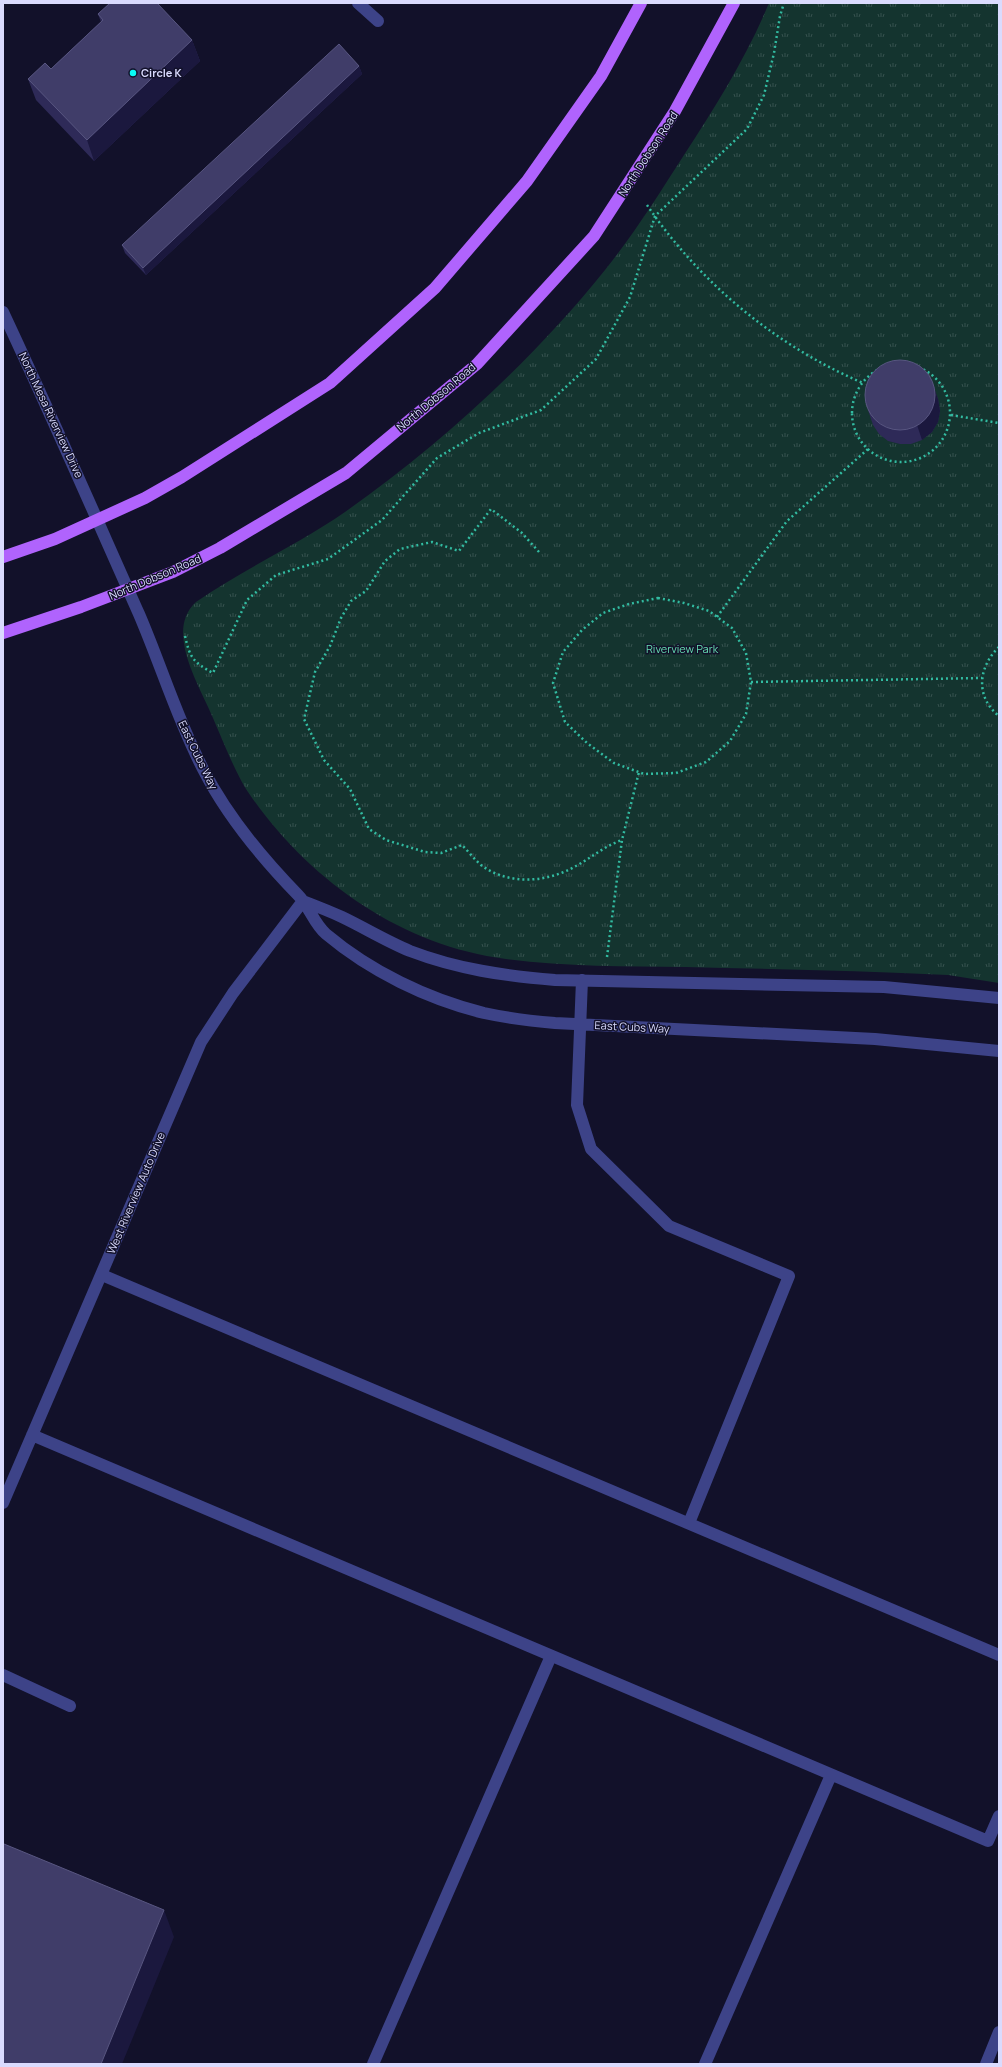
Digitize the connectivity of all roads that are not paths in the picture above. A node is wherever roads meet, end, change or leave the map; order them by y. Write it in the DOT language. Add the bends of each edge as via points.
graph roads {
  1 [pos="358,3"];
  2 [pos="641,3"];
  3 [pos="734,3"];
  4 [pos="378,21"];
  5 [pos="3,312"];
  6 [pos="97,519"];
  7 [pos="3,557"];
  8 [pos="128,589"];
  9 [pos="3,633"];
  10 [pos="303,901"];
  11 [pos="582,980"];
  12 [pos="999,998"];
  13 [pos="579,1024"];
  14 [pos="999,1051"];
  15 [pos="102,1275"];
  16 [pos="32,1435"];
  17 [pos="3,1503"];
  18 [pos="690,1523"];
  19 [pos="999,1654"];
  20 [pos="551,1656"];
  21 [pos="3,1676"];
  22 [pos="70,1706"];
  23 [pos="831,1775"];
  24 [pos="999,1816"];
  25 [pos="994,1844"];
  26 [pos="999,2032"];
  27 [pos="372,2064"];
  28 [pos="705,2064"];
  29 [pos="986,2064"];
  1 -- 4 [label="street"];
  2 -- 6 [label="main road" via="601,76 527,181 435,288 330,383 182,477 145,498"];
  3 -- 8 [label="main road, North Dobson Road" via="675,111 594,236 477,364 346,473 220,548 172,572"];
  5 -- 6 [label="street, North Mesa Riverview Drive"];
  6 -- 7 [label="main road" via="55,539"];
  6 -- 8 [label="street, North Mesa Riverview Drive"];
  8 -- 9 [label="main road, North Dobson Road"];
  8 -- 10 [label="street, East Cubs Way" via="183,727 203,770 227,811 273,869"];
  10 -- 11 [label="street, East Cubs Way" via="410,950 445,962 518,977"];
  10 -- 13 [label="street, East Cubs Way" via="324,932 365,962 416,989 483,1013"];
  10 -- 15 [label="street, West Riverview Auto Drive" via="233,992 201,1042"];
  11 -- 12 [label="street, East Cubs Way" via="884,987"];
  11 -- 13 [label="street"];
  13 -- 14 [label="street, East Cubs Way" via="875,1039"];
  13 -- 18 [label="street" via="576,1105 591,1149 669,1226 789,1276"];
  15 -- 16 [label="street, West Riverview Auto Drive"];
  15 -- 18 [label="street"];
  16 -- 17 [label="street, West Riverview Auto Drive"];
  16 -- 20 [label="street"];
  18 -- 19 [label="street"];
  20 -- 23 [label="street"];
  20 -- 27 [label="street"];
  21 -- 22 [label="street"];
  23 -- 25 [label="street"];
  23 -- 28 [label="street"];
  24 -- 25 [label="street"];
  26 -- 29 [label="street"];
}
